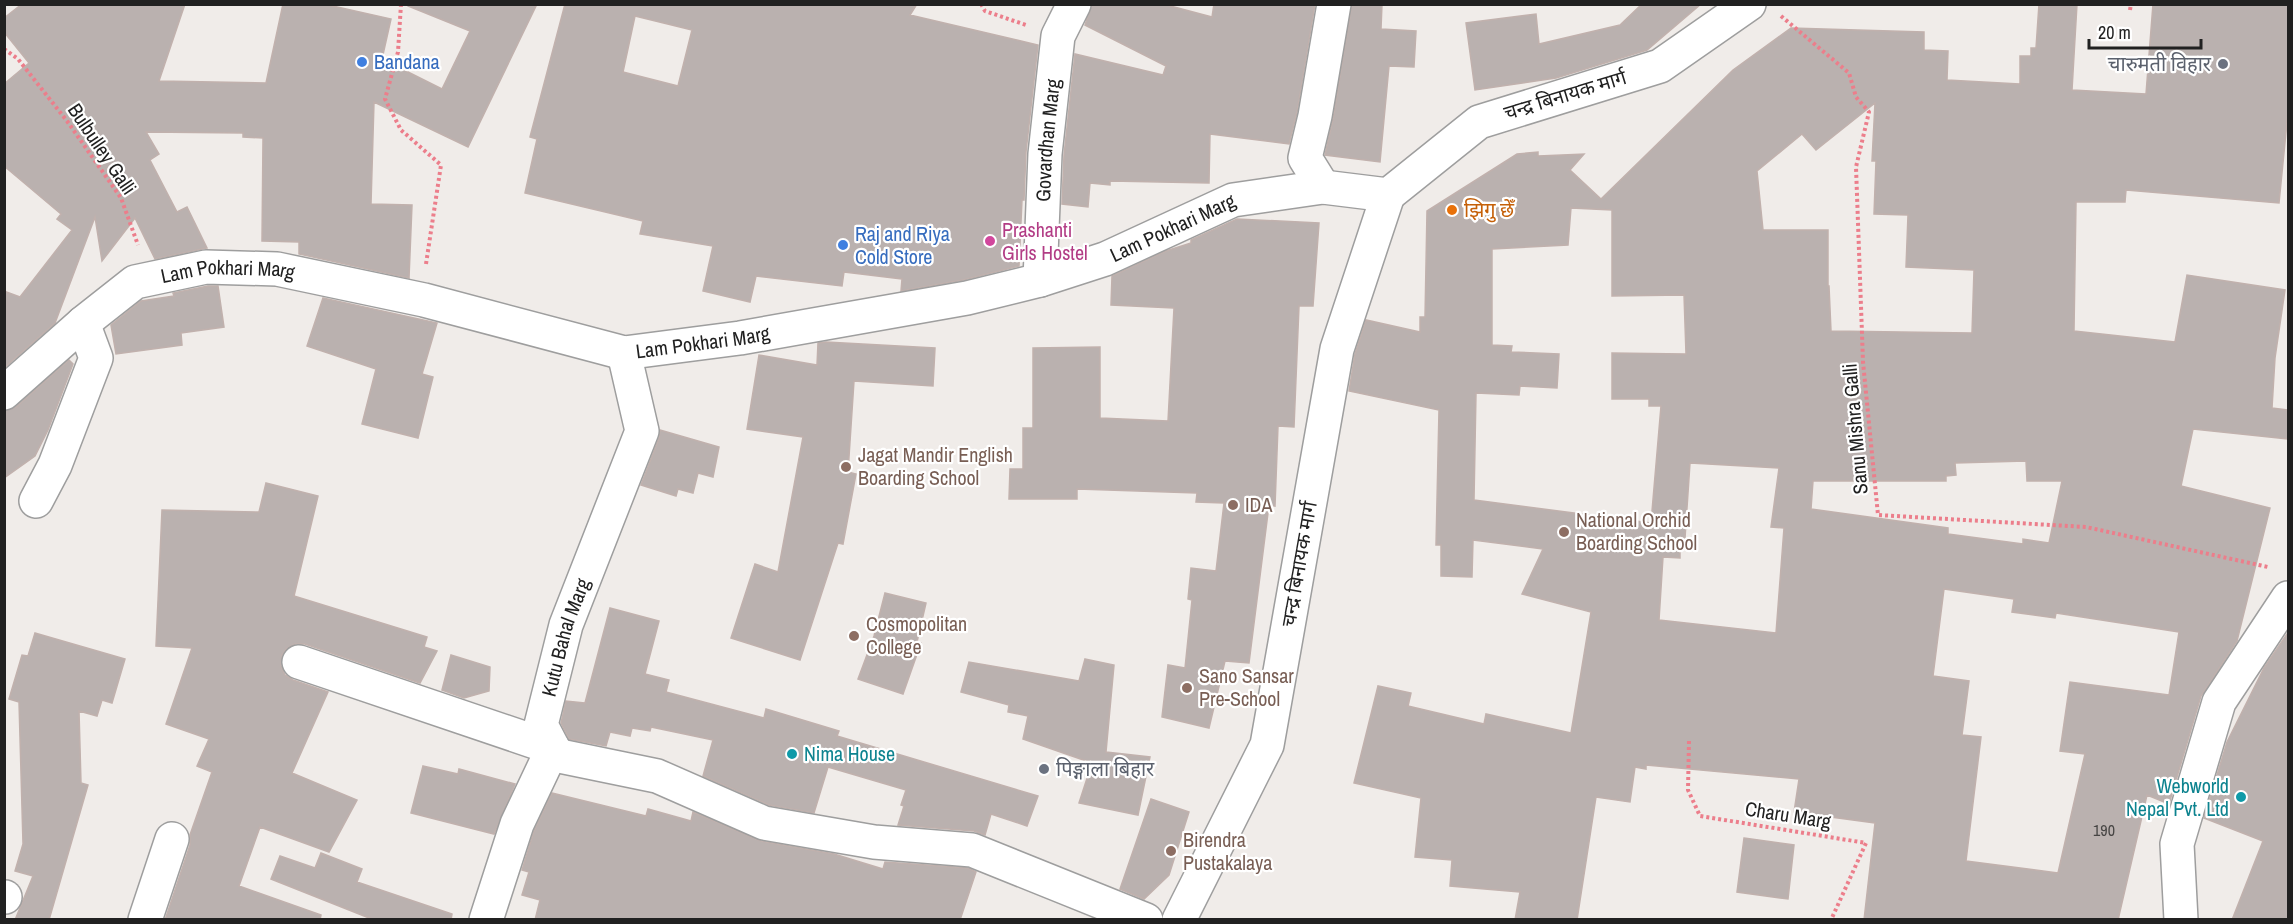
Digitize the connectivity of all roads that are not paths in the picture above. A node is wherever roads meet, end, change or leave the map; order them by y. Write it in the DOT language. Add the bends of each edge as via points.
graph roads {
  1 [pos="1074,4"];
  2 [pos="1334,4"];
  3 [pos="1763,8"];
  4 [pos="1323,187"];
  5 [pos="1388,195"];
  6 [pos="1040,280"];
  7 [pos="83,323"];
  8 [pos="624,353"];
  9 [pos="4,393"];
  10 [pos="36,501"];
  11 [pos="2283,584"];
  12 [pos="299,662"];
  13 [pos="552,751"];
  14 [pos="172,839"];
  15 [pos="145,920"];
  16 [pos="486,920"];
  17 [pos="1146,920"];
  18 [pos="1179,920"];
  19 [pos="2181,920"];
  1 -- 6 [label="street, Govardhan Marg" via="1058,36 1045,154"];
  2 -- 4 [label="street" via="1305,158"];
  3 -- 5 [label="street, चन्द्र बिनायक मार्ग" via="1659,66 1479,122"];
  4 -- 5 [label="street"];
  4 -- 6 [label="street, Lam Pokhari Marg" via="1233,200 1105,259"];
  5 -- 18 [label="street, चन्द्र बिनायक मार्ग" via="1337,350 1267,744"];
  6 -- 8 [label="street, Lam Pokhari Marg" via="967,298 740,338"];
  7 -- 8 [label="street, Lam Pokhari Marg" via="135,282 206,267 277,269 424,300"];
  7 -- 9 [label="street, Lam Pokhari Marg"];
  7 -- 10 [label="street" via="96,358 55,465"];
  8 -- 13 [label="street, Kutu Bahal Marg" via="642,431 566,625 541,725"];
  11 -- 19 [label="street" via="2219,702 2176,844"];
  12 -- 13 [label="street"];
  13 -- 16 [label="street" via="517,824"];
  13 -- 17 [label="street" via="657,776 764,823 874,843 972,850"];
  14 -- 15 [label="street"];
}
